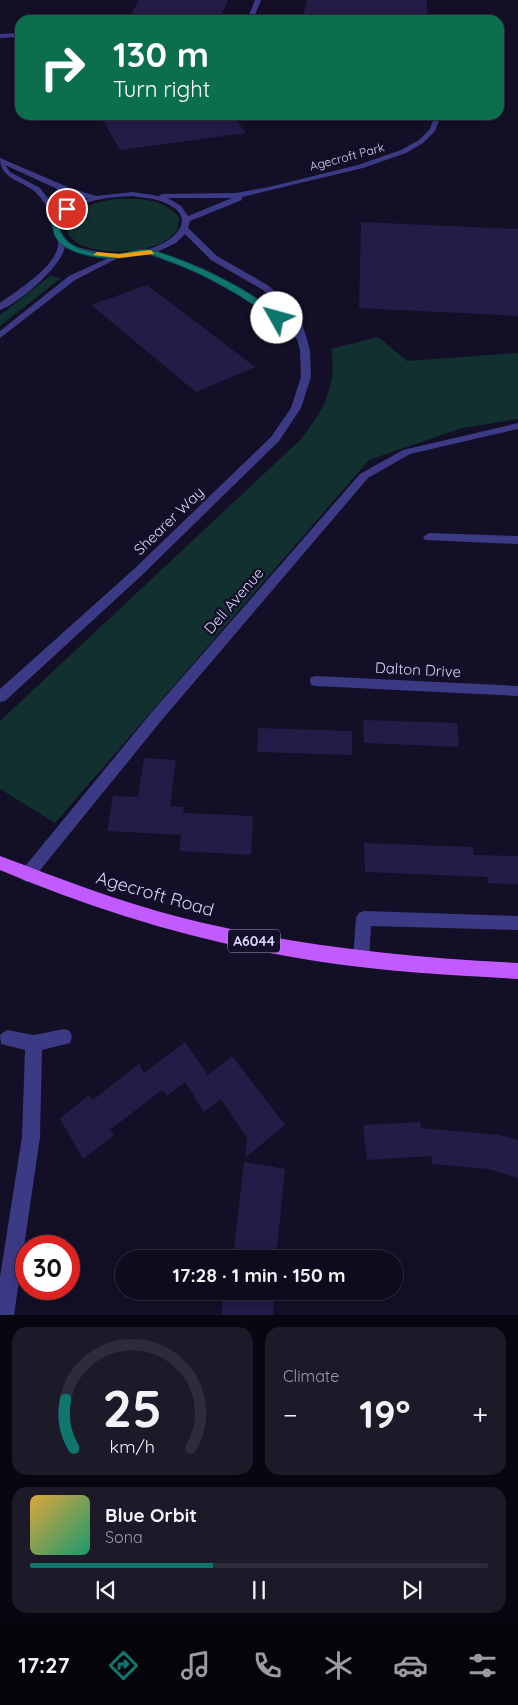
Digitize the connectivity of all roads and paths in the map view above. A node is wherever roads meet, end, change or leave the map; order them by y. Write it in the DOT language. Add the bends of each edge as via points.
graph roads {
  1 [pos="258,0"];
  2 [pos="252,15"];
  3 [pos="15,35"];
  4 [pos="0,36"];
  5 [pos="436,120"];
  6 [pos="0,160"];
  7 [pos="0,164"];
  8 [pos="246,195"];
  9 [pos="152,196"];
  10 [pos="94,198"];
  11 [pos="59,217"];
  12 [pos="187,219"];
  13 [pos="186,229"];
  14 [pos="62,241"];
  15 [pos="150,252"];
  16 [pos="119,256"];
  17 [pos="0,307"];
  18 [pos="0,335"];
  19 [pos="301,337"];
  20 [pos="518,426"];
  21 [pos="429,537"];
  22 [pos="518,540"];
  23 [pos="316,681"];
  24 [pos="518,691"];
  25 [pos="0,697"];
  26 [pos="0,863"];
  27 [pos="26,875"];
  28 [pos="518,923"];
  29 [pos="361,959"];
  30 [pos="518,971"];
  31 [pos="64,1037"];
  32 [pos="7,1038"];
  33 [pos="34,1043"];
  34 [pos="4,1315"];
  1 -- 2 [label="street"];
  3 -- 4 [label="street"];
  5 -- 8 [label="street, Agecroft Park" via="423,139 389,158"];
  6 -- 10 [label="street" via="67,190"];
  7 -- 11 [label="street" via="8,173 37,190"];
  8 -- 9 [label="street"];
  8 -- 12 [label="street"];
  9 -- 10 [label="street" via="120,194"];
  9 -- 12 [label="street" via="169,202"];
  10 -- 11 [label="street" via="67,209"];
  11 -- 14 [label="street" via="56,233"];
  12 -- 13 [label="street"];
  13 -- 15 [label="street" via="172,242"];
  13 -- 19 [label="street, Shearer Way" via="214,258 266,288 295,313"];
  14 -- 16 [label="street" via="85,252"];
  14 -- 17 [label="street" via="61,252 50,268"];
  15 -- 16 [label="street"];
  15 -- 19 [label="street" via="199,270 245,295"];
  16 -- 18 [label="street" via="72,278"];
  19 -- 25 [label="street, Shearer Way" via="306,363 303,392 287,423 274,439 136,573"];
  20 -- 27 [label="street, Dell Avenue" via="407,452 364,476 156,717"];
  21 -- 22 [label="street"];
  23 -- 24 [label="street, Dalton Drive"];
  26 -- 27 [label="main road, Agecroft Road / A6044"];
  27 -- 29 [label="main road, Agecroft Road / A6044" via="178,924 294,950"];
  28 -- 29 [label="street" via="364,918"];
  29 -- 30 [label="main road, Agecroft Road / A6044"];
  31 -- 33 [label="street"];
  32 -- 33 [label="street"];
  33 -- 34 [label="street" via="31,1137"];
}
